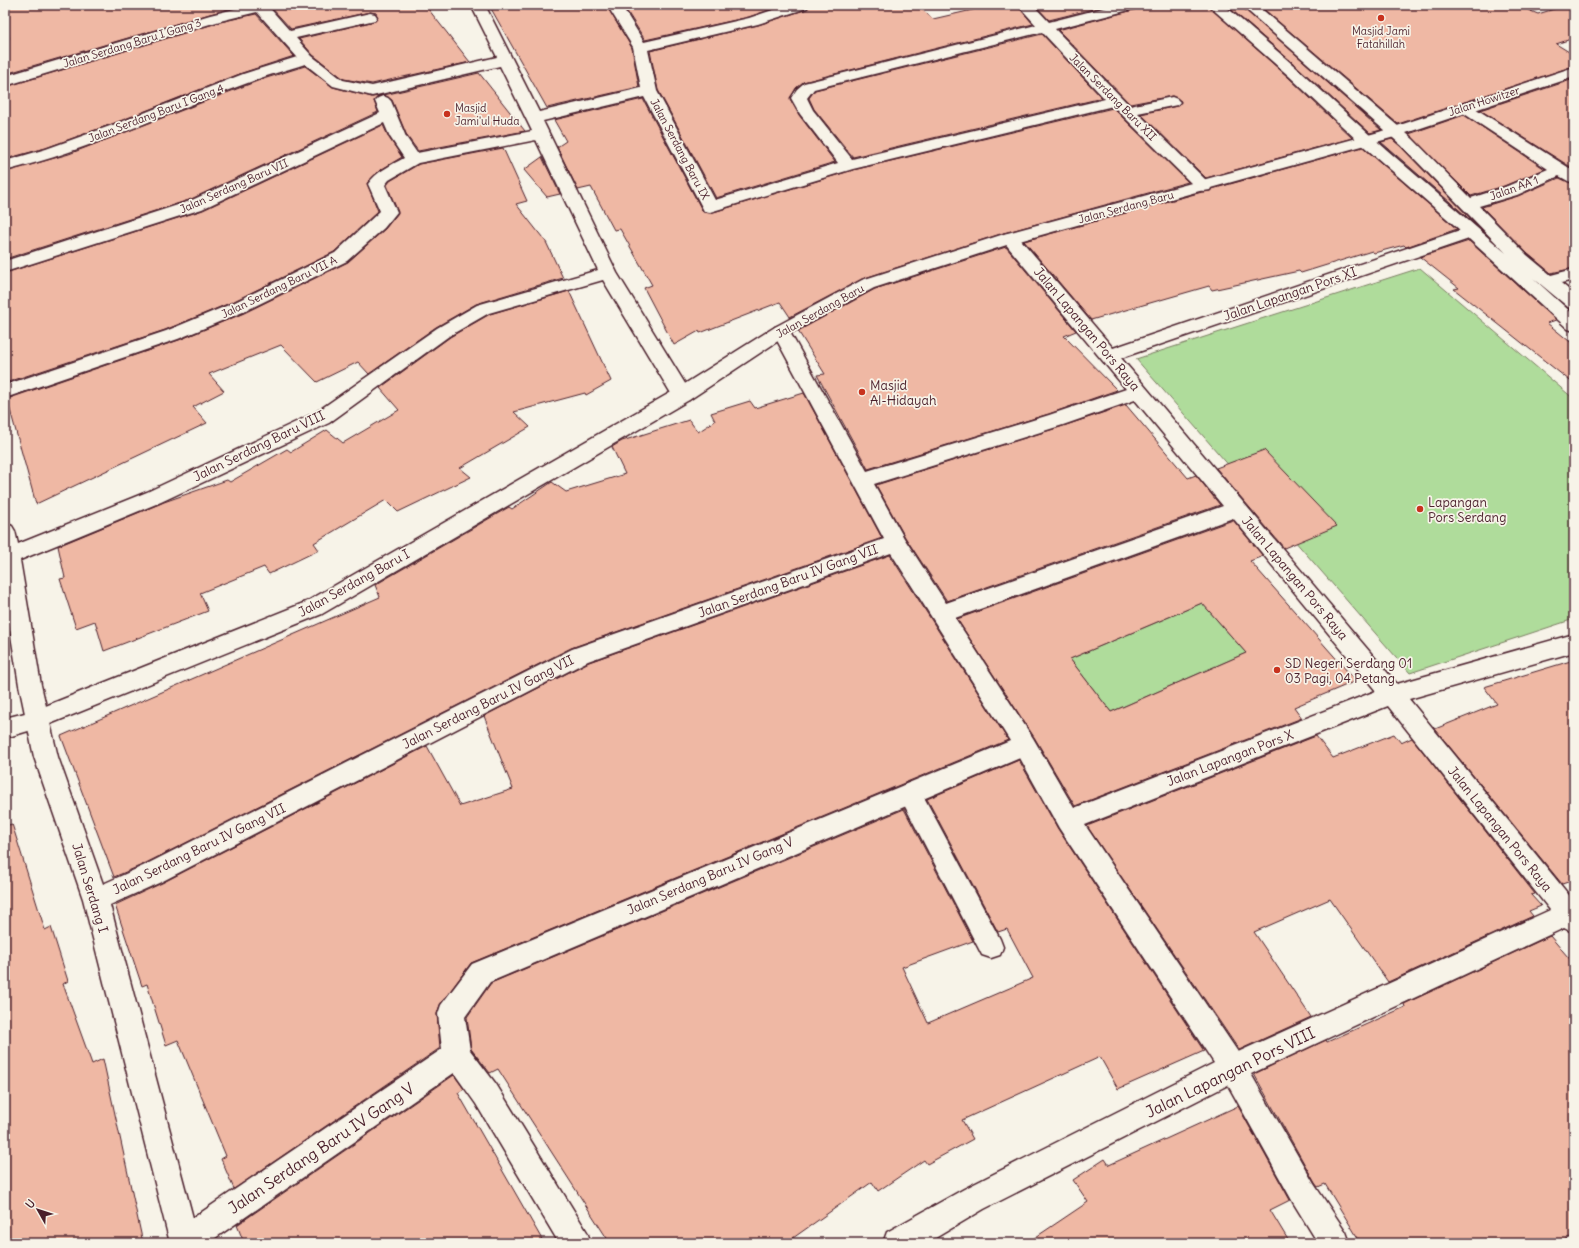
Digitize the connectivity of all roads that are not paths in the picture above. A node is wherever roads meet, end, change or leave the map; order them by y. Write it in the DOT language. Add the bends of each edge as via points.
graph roads {
  1 [pos="478,5"];
  2 [pos="614,5"];
  3 [pos="802,5"];
  4 [pos="1025,5"];
  5 [pos="1132,5"];
  6 [pos="1215,5"];
  7 [pos="1248,5"];
  8 [pos="259,6"];
  9 [pos="370,17"];
  10 [pos="1046,28"];
  11 [pos="287,36"];
  12 [pos="640,47"];
  13 [pos="307,59"];
  14 [pos="505,60"];
  15 [pos="1574,72"];
  16 [pos="5,81"];
  17 [pos="372,91"];
  18 [pos="649,91"];
  19 [pos="1172,102"];
  20 [pos="1121,106"];
  21 [pos="1464,108"];
  22 [pos="389,115"];
  23 [pos="534,118"];
  24 [pos="541,134"];
  25 [pos="1379,136"];
  26 [pos="413,159"];
  27 [pos="848,165"];
  28 [pos="5,166"];
  29 [pos="1567,173"];
  30 [pos="1204,186"];
  31 [pos="1467,204"];
  32 [pos="1472,232"];
  33 [pos="1010,238"];
  34 [pos="5,267"];
  35 [pos="608,273"];
  36 [pos="1574,274"];
  37 [pos="1548,281"];
  38 [pos="1574,304"];
  39 [pos="1574,325"];
  40 [pos="781,331"];
  41 [pos="1108,356"];
  42 [pos="5,392"];
  43 [pos="1139,392"];
  44 [pos="682,395"];
  45 [pos="862,480"];
  46 [pos="1236,509"];
  47 [pos="5,531"];
  48 [pos="896,543"];
  49 [pos="9,556"];
  50 [pos="941,614"];
  51 [pos="1574,643"];
  52 [pos="1392,695"];
  53 [pos="37,719"];
  54 [pos="5,728"];
  55 [pos="1025,745"];
  56 [pos="910,793"];
  57 [pos="1068,821"];
  58 [pos="96,899"];
  59 [pos="1572,915"];
  60 [pos="991,947"];
  61 [pos="457,1054"];
  62 [pos="1233,1068"];
  63 [pos="185,1242"];
  64 [pos="576,1243"];
  65 [pos="898,1243"];
  66 [pos="1335,1243"];
  1 -- 14 [label="street"];
  2 -- 12 [label="street, Jalan Serdang Baru IX"];
  3 -- 12 [label="street" via="753,21"];
  4 -- 10 [label="street, Jalan Serdang Baru XII"];
  5 -- 10 [label="street"];
  6 -- 25 [label="street" via="1294,73"];
  7 -- 25 [label="street"];
  8 -- 11 [label="street"];
  8 -- 16 [label="street, Jalan Serdang Baru I Gang 3"];
  9 -- 11 [label="street"];
  10 -- 20 [label="street, Jalan Serdang Baru XII"];
  10 -- 27 [label="street" via="809,86 799,98 806,111"];
  11 -- 13 [label="street"];
  12 -- 18 [label="street, Jalan Serdang Baru IX"];
  13 -- 17 [label="street" via="338,83"];
  13 -- 28 [label="street, Jalan Serdang Baru I Gang 4" via="248,77 128,125"];
  14 -- 17 [label="street"];
  14 -- 23 [label="street"];
  15 -- 21 [label="street, Jalan Howitzer"];
  17 -- 22 [label="street" via="382,100"];
  18 -- 23 [label="street, Jalan Serdang Baru IX"];
  18 -- 27 [label="street, Jalan Serdang Baru IX" via="710,207"];
  19 -- 20 [label="street"];
  20 -- 27 [label="street"];
  20 -- 30 [label="street, Jalan Serdang Baru XII"];
  21 -- 25 [label="street, Jalan Howitzer"];
  21 -- 29 [label="street"];
  22 -- 26 [label="street" via="398,137"];
  22 -- 34 [label="street, Jalan Serdang Baru VII" via="196,205"];
  23 -- 24 [label="street"];
  24 -- 26 [label="street, Jalan Serdang Baru VII A"];
  24 -- 35 [label="street"];
  25 -- 30 [label="street, Jalan Serdang Baru"];
  25 -- 31 [label="street" via="1407,142"];
  25 -- 32 [label="street"];
  26 -- 42 [label="street, Jalan Serdang Baru VII A" via="376,184 389,212 341,257 237,308 172,335"];
  29 -- 31 [label="street, Jalan AA 1"];
  30 -- 33 [label="street, Jalan Serdang Baru"];
  31 -- 37 [label="street" via="1521,259"];
  32 -- 39 [label="street"];
  32 -- 41 [label="street, Jalan Lapangan Pors XI"];
  33 -- 40 [label="street, Jalan Serdang Baru" via="868,284"];
  33 -- 41 [label="street, Jalan Lapangan Pors Raya"];
  35 -- 44 [label="street"];
  35 -- 49 [label="street, Jalan Serdang Baru VIII" via="483,309 443,332 322,418 154,496"];
  36 -- 37 [label="street"];
  37 -- 38 [label="street"];
  40 -- 44 [label="street, Jalan Serdang Baru"];
  40 -- 45 [label="street"];
  41 -- 43 [label="street, Jalan Lapangan Pors Raya"];
  43 -- 45 [label="street"];
  43 -- 46 [label="street, Jalan Lapangan Pors Raya"];
  44 -- 53 [label="street, Jalan Serdang Baru I" via="314,608"];
  45 -- 48 [label="street"];
  46 -- 50 [label="street"];
  46 -- 52 [label="street, Jalan Lapangan Pors Raya"];
  47 -- 49 [label="street, Jalan Serdang I"];
  48 -- 50 [label="street"];
  48 -- 58 [label="street, Jalan Serdang Baru IV Gang VII" via="580,655 152,874"];
  49 -- 53 [label="street, Jalan Serdang I"];
  50 -- 55 [label="street"];
  51 -- 52 [label="street, Jalan Lapangan Pors X"];
  52 -- 57 [label="street, Jalan Lapangan Pors X"];
  52 -- 59 [label="street, Jalan Lapangan Pors Raya"];
  53 -- 54 [label="street, Jalan Serdang Baru I"];
  53 -- 58 [label="street, Jalan Serdang I" via="46,757"];
  55 -- 56 [label="street, Jalan Serdang Baru IV Gang V"];
  55 -- 57 [label="street"];
  56 -- 60 [label="lane"];
  56 -- 61 [label="street, Jalan Serdang Baru IV Gang V" via="481,973 451,1014"];
  57 -- 62 [label="street"];
  58 -- 63 [label="street, Jalan Serdang I"];
  59 -- 62 [label="street, Jalan Lapangan Pors VIII"];
  61 -- 63 [label="street, Jalan Serdang Baru IV Gang V"];
  61 -- 64 [label="street, Jalan Serdang Baru IV Gang V" via="486,1094"];
  62 -- 65 [label="street, Jalan Lapangan Pors VIII" via="974,1199"];
  62 -- 66 [label="street" via="1304,1194"];
}
